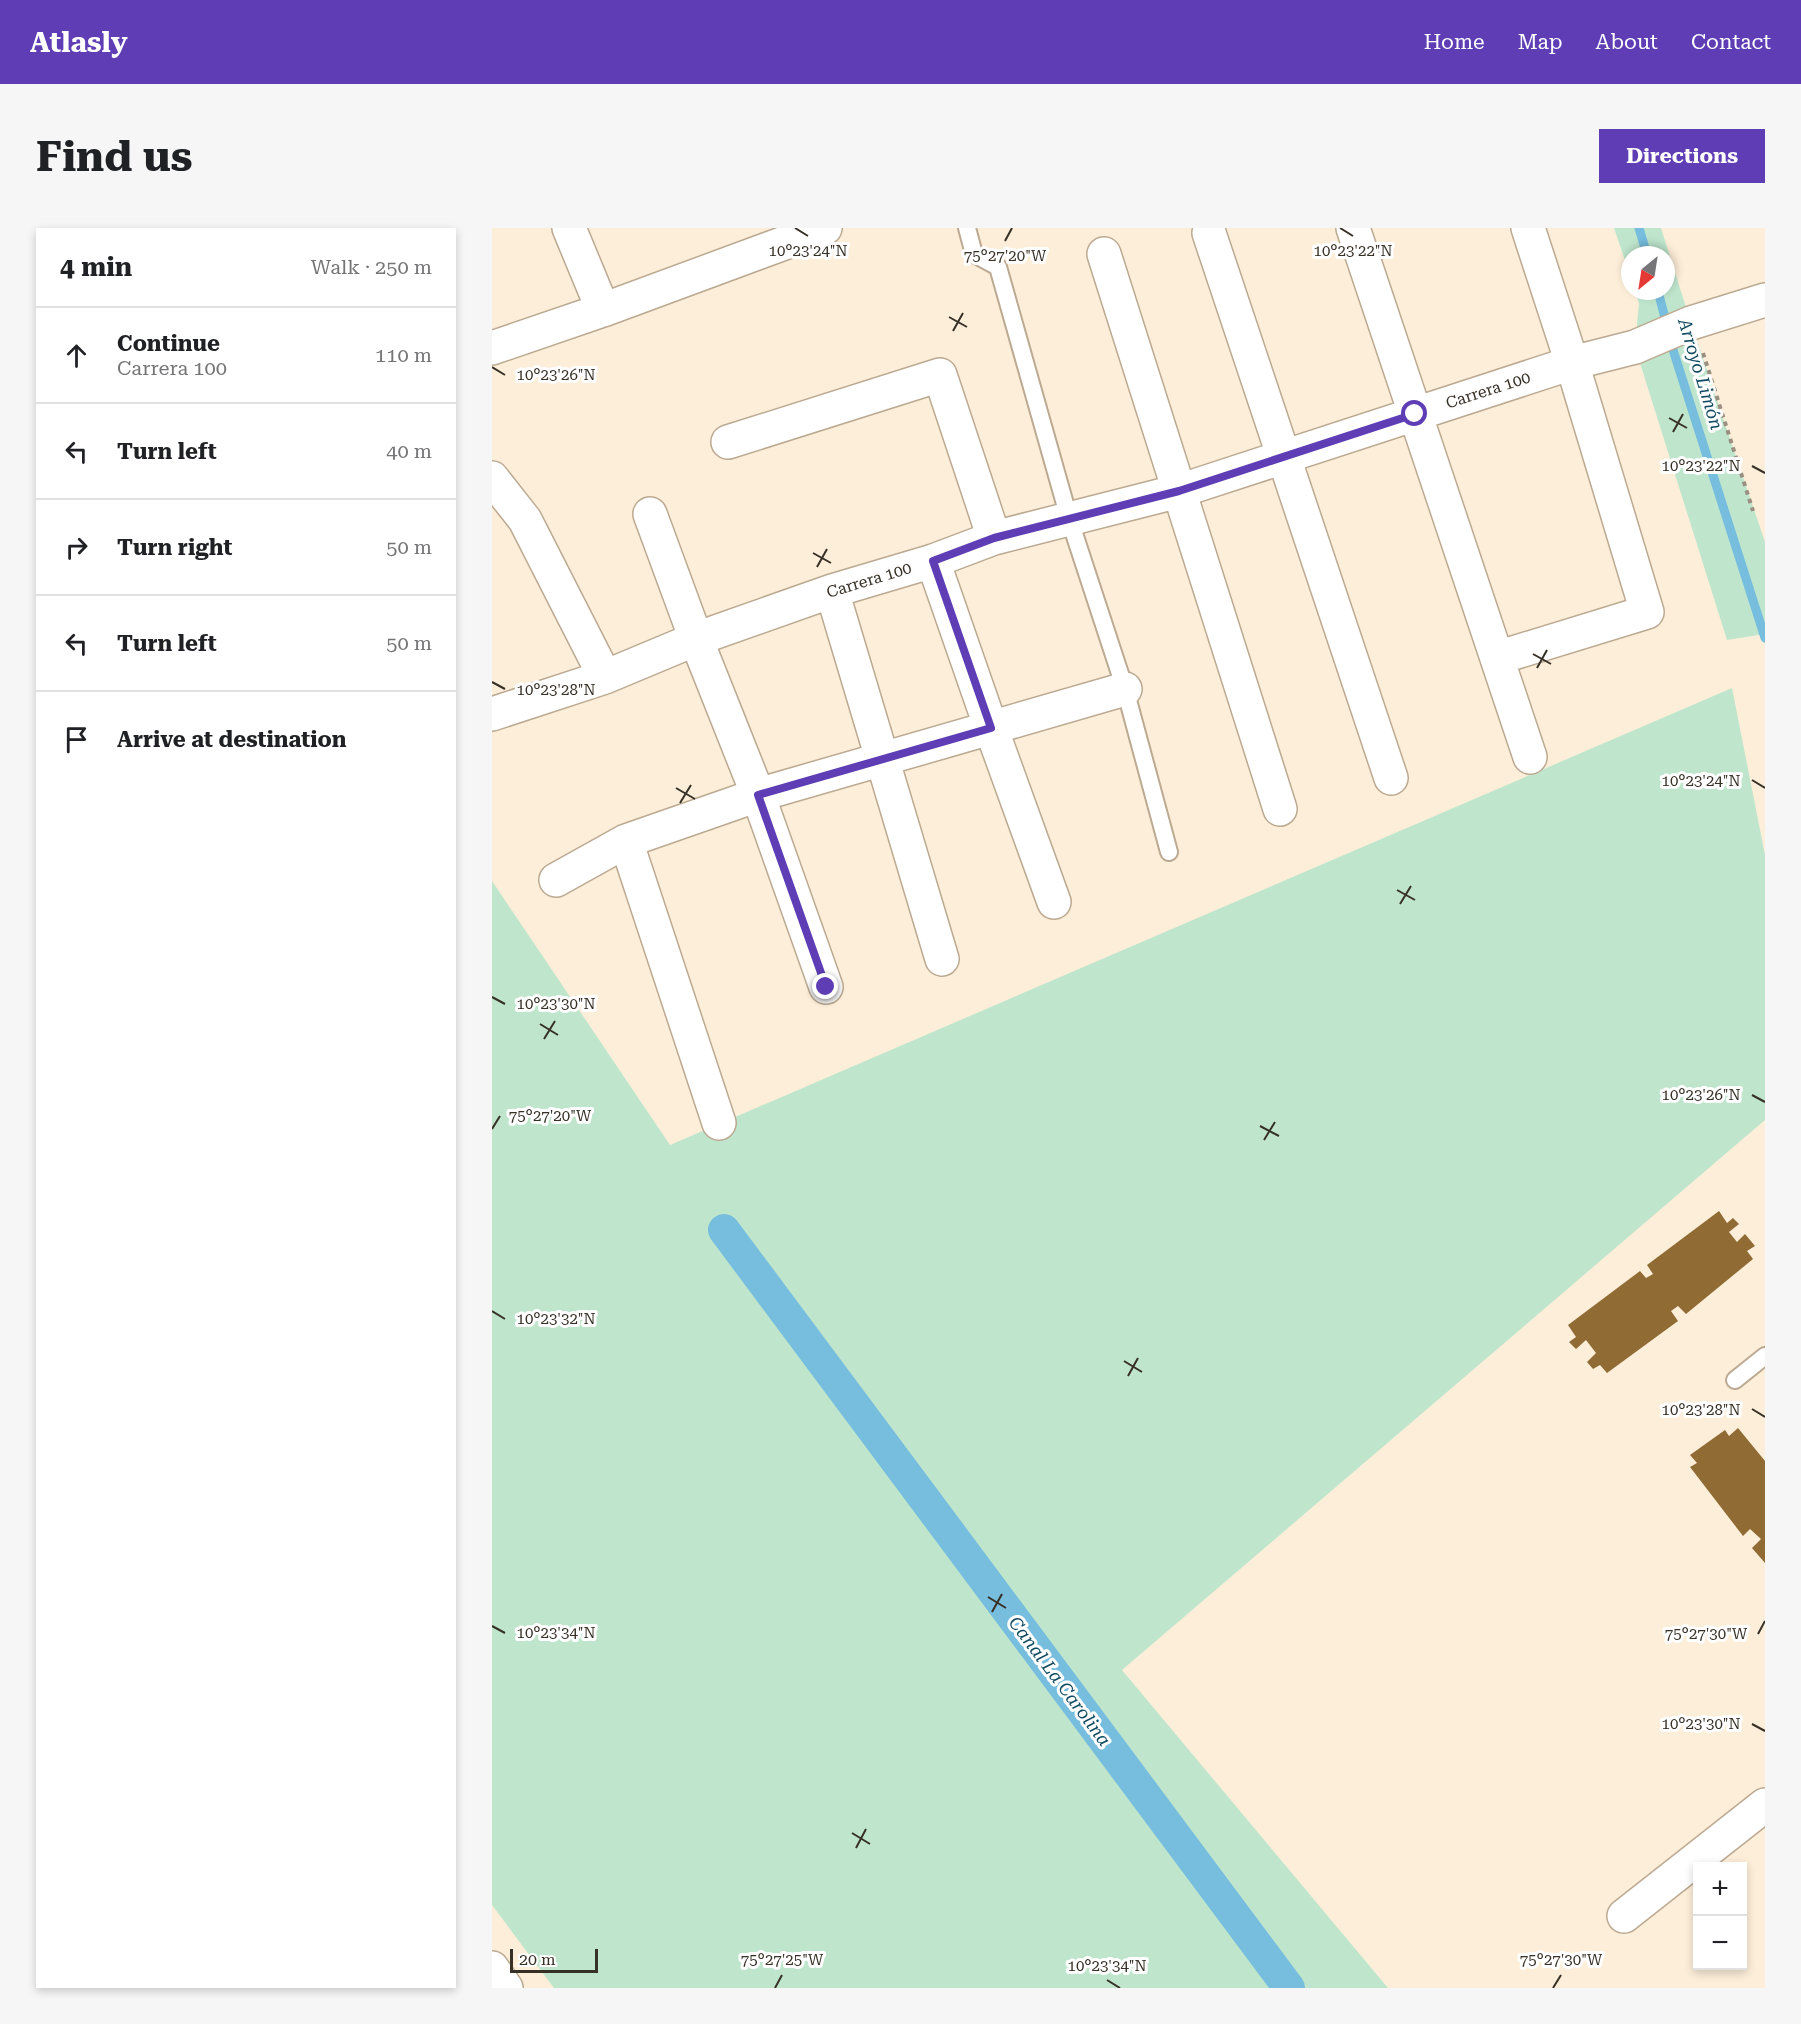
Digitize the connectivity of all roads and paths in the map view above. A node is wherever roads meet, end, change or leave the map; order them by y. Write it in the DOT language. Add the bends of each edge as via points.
graph roads {
  1 [pos="569,228"];
  2 [pos="825,228"];
  3 [pos="967,228"];
  4 [pos="1353,228"];
  5 [pos="1528,228"];
  6 [pos="1209,233"];
  7 [pos="1104,254"];
  8 [pos="1765,300"];
  9 [pos="603,310"];
  10 [pos="1701,321"];
  11 [pos="492,348"];
  12 [pos="1572,363"];
  13 [pos="1415,414"];
  14 [pos="728,442"];
  15 [pos="1285,456"];
  16 [pos="492,478"];
  17 [pos="1179,491"];
  18 [pos="1753,511"];
  19 [pos="650,514"];
  20 [pos="1069,518"];
  21 [pos="994,538"];
  22 [pos="933,561"];
  23 [pos="832,591"];
  24 [pos="696,639"];
  25 [pos="1497,658"];
  26 [pos="605,677"];
  27 [pos="1125,690"];
  28 [pos="492,714"];
  29 [pos="991,728"];
  30 [pos="1530,757"];
  31 [pos="882,760"];
  32 [pos="1391,778"];
  33 [pos="758,795"];
  34 [pos="1280,810"];
  35 [pos="627,841"];
  36 [pos="1168,852"];
  37 [pos="556,880"];
  38 [pos="1054,902"];
  39 [pos="942,959"];
  40 [pos="826,987"];
  41 [pos="719,1123"];
  42 [pos="1765,1356"];
  43 [pos="1735,1380"];
  44 [pos="1765,1805"];
  45 [pos="1624,1916"];
  46 [pos="492,1968"];
  47 [pos="506,1988"];
  1 -- 9 [label="street"];
  2 -- 9 [label="street"];
  3 -- 20 [label="lane" via="975,254 998,267"];
  4 -- 13 [label="street"];
  5 -- 12 [label="street"];
  6 -- 15 [label="street"];
  7 -- 17 [label="street"];
  8 -- 10 [label="street, Carrera 100"];
  9 -- 11 [label="street"];
  10 -- 12 [label="street, Carrera 100" via="1635,346"];
  10 -- 18 [label="path" via="1701,345"];
  12 -- 13 [label="street, Carrera 100"];
  12 -- 25 [label="street" via="1647,612"];
  13 -- 15 [label="street, Carrera 100"];
  13 -- 25 [label="street"];
  14 -- 21 [label="street" via="939,375"];
  15 -- 17 [label="street, Carrera 100"];
  15 -- 32 [label="street"];
  16 -- 26 [label="street" via="525,520"];
  17 -- 20 [label="street, Carrera 100"];
  17 -- 34 [label="street"];
  19 -- 24 [label="street"];
  20 -- 21 [label="street, Carrera 100"];
  20 -- 27 [label="lane"];
  21 -- 22 [label="street, Carrera 100"];
  22 -- 23 [label="street, Carrera 100"];
  22 -- 29 [label="street"];
  23 -- 24 [label="street, Carrera 100"];
  23 -- 31 [label="street"];
  24 -- 26 [label="street, Carrera 100"];
  24 -- 33 [label="street"];
  25 -- 30 [label="street"];
  26 -- 28 [label="street, Carrera 100"];
  27 -- 29 [label="street"];
  27 -- 36 [label="lane"];
  29 -- 31 [label="street"];
  29 -- 38 [label="street"];
  31 -- 33 [label="street"];
  31 -- 39 [label="street"];
  33 -- 35 [label="street"];
  33 -- 40 [label="street"];
  35 -- 37 [label="street"];
  35 -- 41 [label="street"];
  42 -- 43 [label="lane"];
  44 -- 45 [label="street"];
  46 -- 47 [label="street"];
}
